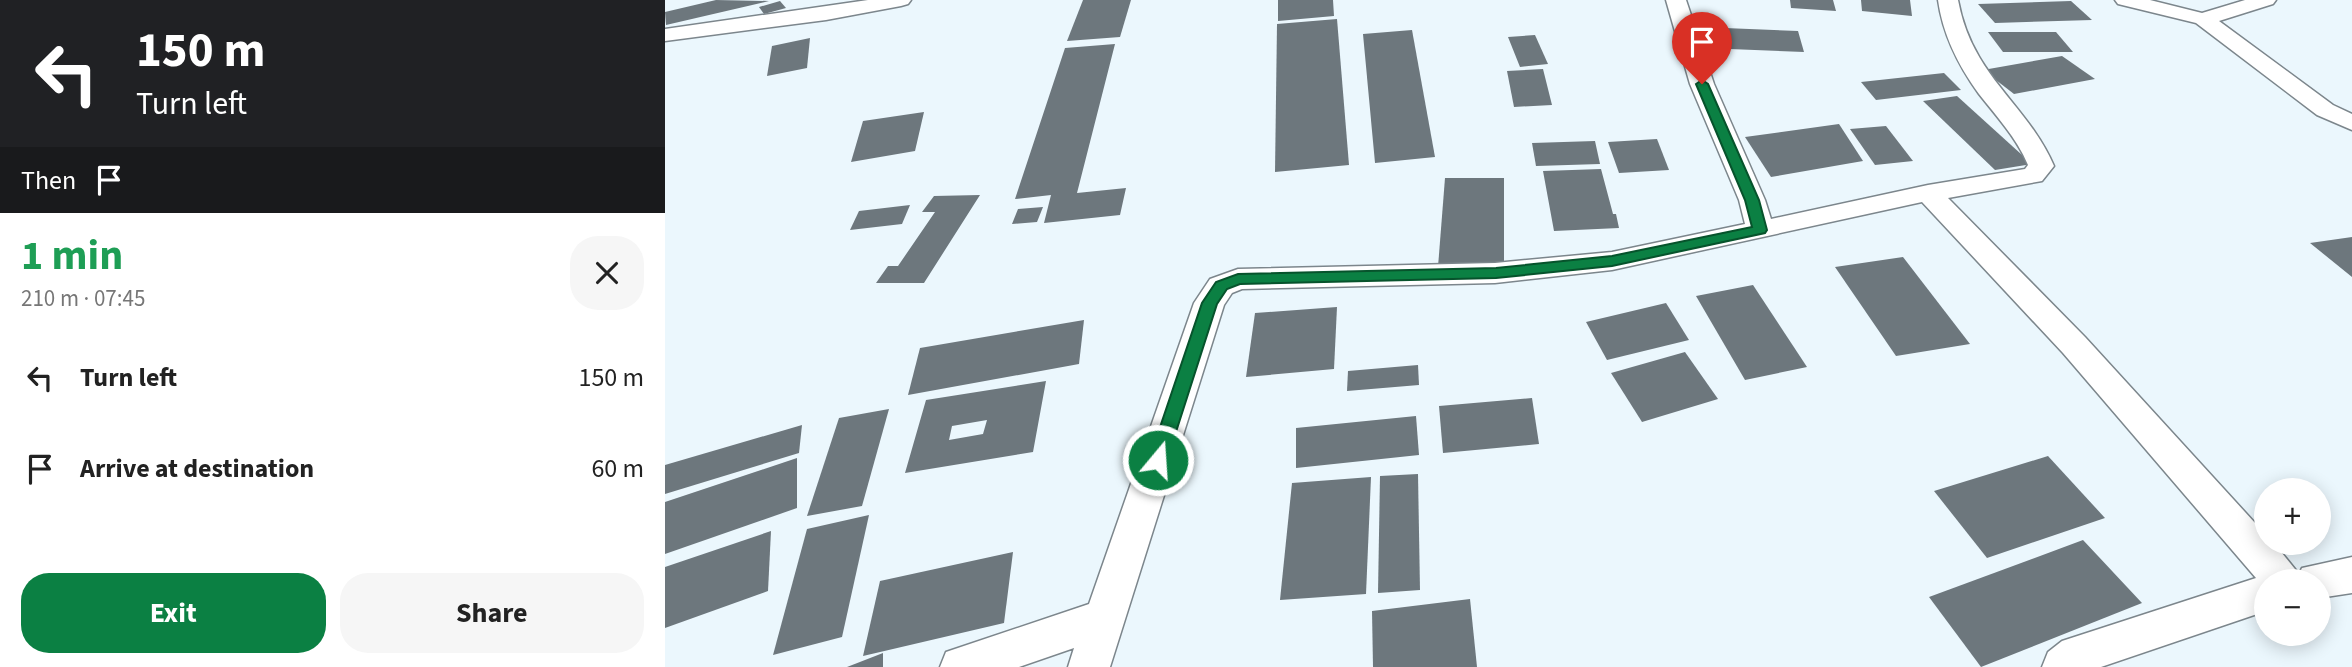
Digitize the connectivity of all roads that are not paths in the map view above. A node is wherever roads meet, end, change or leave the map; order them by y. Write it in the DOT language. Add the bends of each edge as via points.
graph roads {
  1 [pos="901,0"];
  2 [pos="1676,0"];
  3 [pos="1948,0"];
  4 [pos="2125,0"];
  5 [pos="2266,0"];
  6 [pos="821,7"];
  7 [pos="2203,19"];
  8 [pos="665,35"];
  9 [pos="2352,123"];
  10 [pos="1928,193"];
  11 [pos="1760,230"];
  12 [pos="2272,569"];
  13 [pos="2352,575"];
  14 [pos="2331,578"];
  15 [pos="2254,597"];
  16 [pos="1107,617"];
  17 [pos="961,667"];
  18 [pos="1089,667"];
  19 [pos="2063,667"];
  1 -- 6 [label="street"];
  2 -- 11 [label="street" via="1702,84 1752,200"];
  3 -- 10 [label="street" via="1950,19 1976,75 2036,150 2041,166 2033,175"];
  4 -- 7 [label="street"];
  5 -- 7 [label="street"];
  6 -- 8 [label="street"];
  7 -- 9 [label="street" via="2325,110"];
  10 -- 11 [label="street"];
  10 -- 12 [label="street" via="2074,345"];
  11 -- 16 [label="street" via="1612,261 1509,272 1238,279 1221,286 1209,303"];
  13 -- 14 [label="street"];
  15 -- 19 [label="street" via="2077,655"];
  16 -- 17 [label="street"];
  16 -- 18 [label="street"];
}
